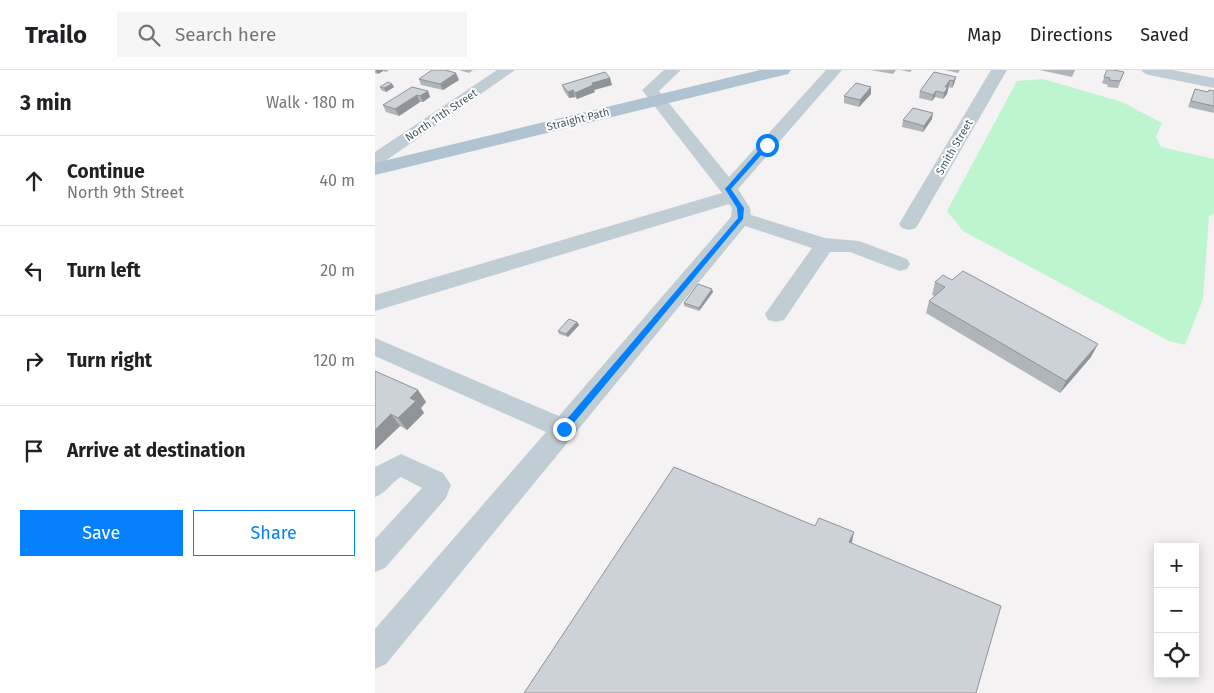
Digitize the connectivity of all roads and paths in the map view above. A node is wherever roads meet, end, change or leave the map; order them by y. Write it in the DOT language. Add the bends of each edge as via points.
graph roads {
  1 [pos="507,70"];
  2 [pos="673,70"];
  3 [pos="782,70"];
  4 [pos="834,70"];
  5 [pos="999,70"];
  6 [pos="1149,70"];
  7 [pos="1214,83"];
  8 [pos="657,100"];
  9 [pos="375,160"];
  10 [pos="375,169"];
  11 [pos="734,201"];
  12 [pos="909,224"];
  13 [pos="824,245"];
  14 [pos="900,264"];
  15 [pos="375,303"];
  16 [pos="776,314"];
  17 [pos="375,346"];
  18 [pos="564,429"];
  19 [pos="375,485"];
  20 [pos="375,560"];
  21 [pos="375,653"];
  1 -- 9 [label="street, North 11th Street"];
  2 -- 8 [label="street" via="651,90"];
  3 -- 8 [label="main road, Straight Path"];
  4 -- 11 [label="street"];
  5 -- 12 [label="street, Smith Street"];
  6 -- 7 [label="street"];
  8 -- 10 [label="main road, Straight Path"];
  8 -- 11 [label="street"];
  11 -- 13 [label="street"];
  11 -- 15 [label="street"];
  11 -- 18 [label="street"];
  13 -- 14 [label="lane" via="852,246"];
  13 -- 16 [label="lane"];
  17 -- 18 [label="street"];
  18 -- 21 [label="street"];
  19 -- 20 [label="street" via="387,472 401,465 438,485"];
}
